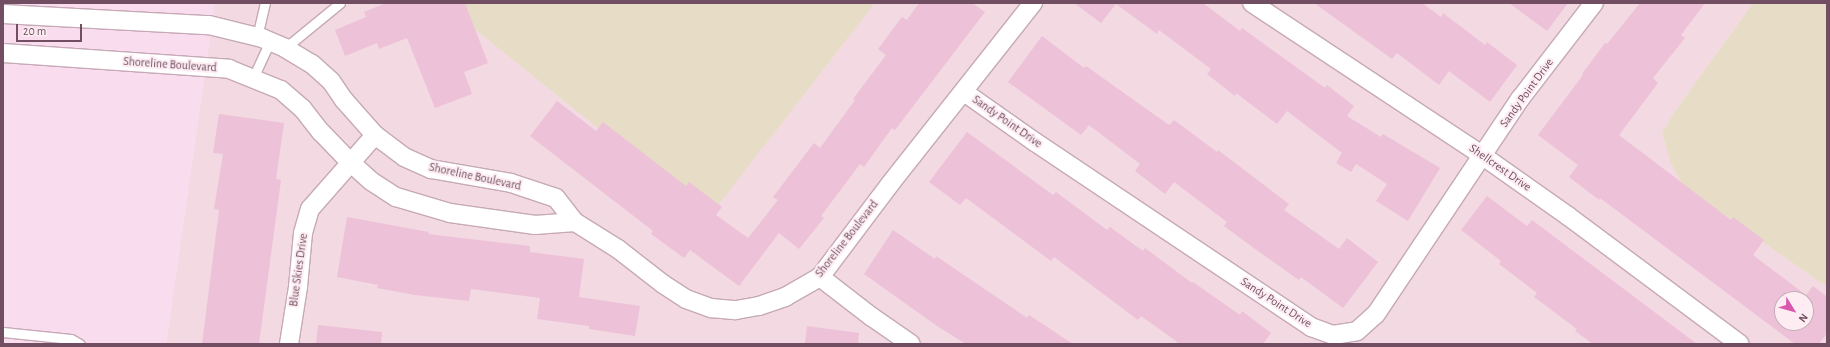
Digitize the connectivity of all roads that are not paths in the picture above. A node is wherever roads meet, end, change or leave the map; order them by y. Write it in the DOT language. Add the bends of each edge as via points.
graph roads {
  1 [pos="265,3"];
  2 [pos="340,3"];
  3 [pos="1033,3"];
  4 [pos="1252,3"];
  5 [pos="1594,3"];
  6 [pos="3,14"];
  7 [pos="271,42"];
  8 [pos="3,53"];
  9 [pos="253,78"];
  10 [pos="964,92"];
  11 [pos="375,135"];
  12 [pos="1483,156"];
  13 [pos="350,162"];
  14 [pos="575,222"];
  15 [pos="820,277"];
  16 [pos="3,332"];
  17 [pos="80,344"];
  18 [pos="288,344"];
  19 [pos="911,344"];
  20 [pos="1740,344"];
  1 -- 7 [label="lane"];
  2 -- 7 [label="lane"];
  3 -- 10 [label="street, Shoreline Boulevard"];
  4 -- 12 [label="street, Shellcrest Drive"];
  5 -- 12 [label="street, Sandy Point Drive" via="1520,99"];
  6 -- 7 [label="street, Shoreline Boulevard" via="209,25"];
  7 -- 9 [label="lane"];
  7 -- 11 [label="street, Shoreline Boulevard" via="312,64 330,81"];
  8 -- 9 [label="street, Shoreline Boulevard" via="199,65 229,69"];
  9 -- 13 [label="street, Shoreline Boulevard" via="281,90 302,108 320,132"];
  10 -- 12 [label="street, Sandy Point Drive" via="1311,327 1333,335 1357,331 1376,314"];
  10 -- 15 [label="street, Shoreline Boulevard"];
  11 -- 13 [label="street, Blue Skies Drive"];
  11 -- 14 [label="street, Shoreline Boulevard" via="404,157 431,169 511,183 556,198"];
  12 -- 20 [label="street, Shellcrest Drive" via="1574,220"];
  13 -- 14 [label="street, Shoreline Boulevard" via="371,181 396,197 450,213 535,225"];
  13 -- 18 [label="street, Blue Skies Drive" via="310,210 303,233 298,287"];
  14 -- 15 [label="street, Shoreline Boulevard" via="618,249 668,288 686,299 711,308 736,310 759,306 785,297"];
  15 -- 19 [label="street"];
  16 -- 17 [label="lane" via="71,339"];
}
